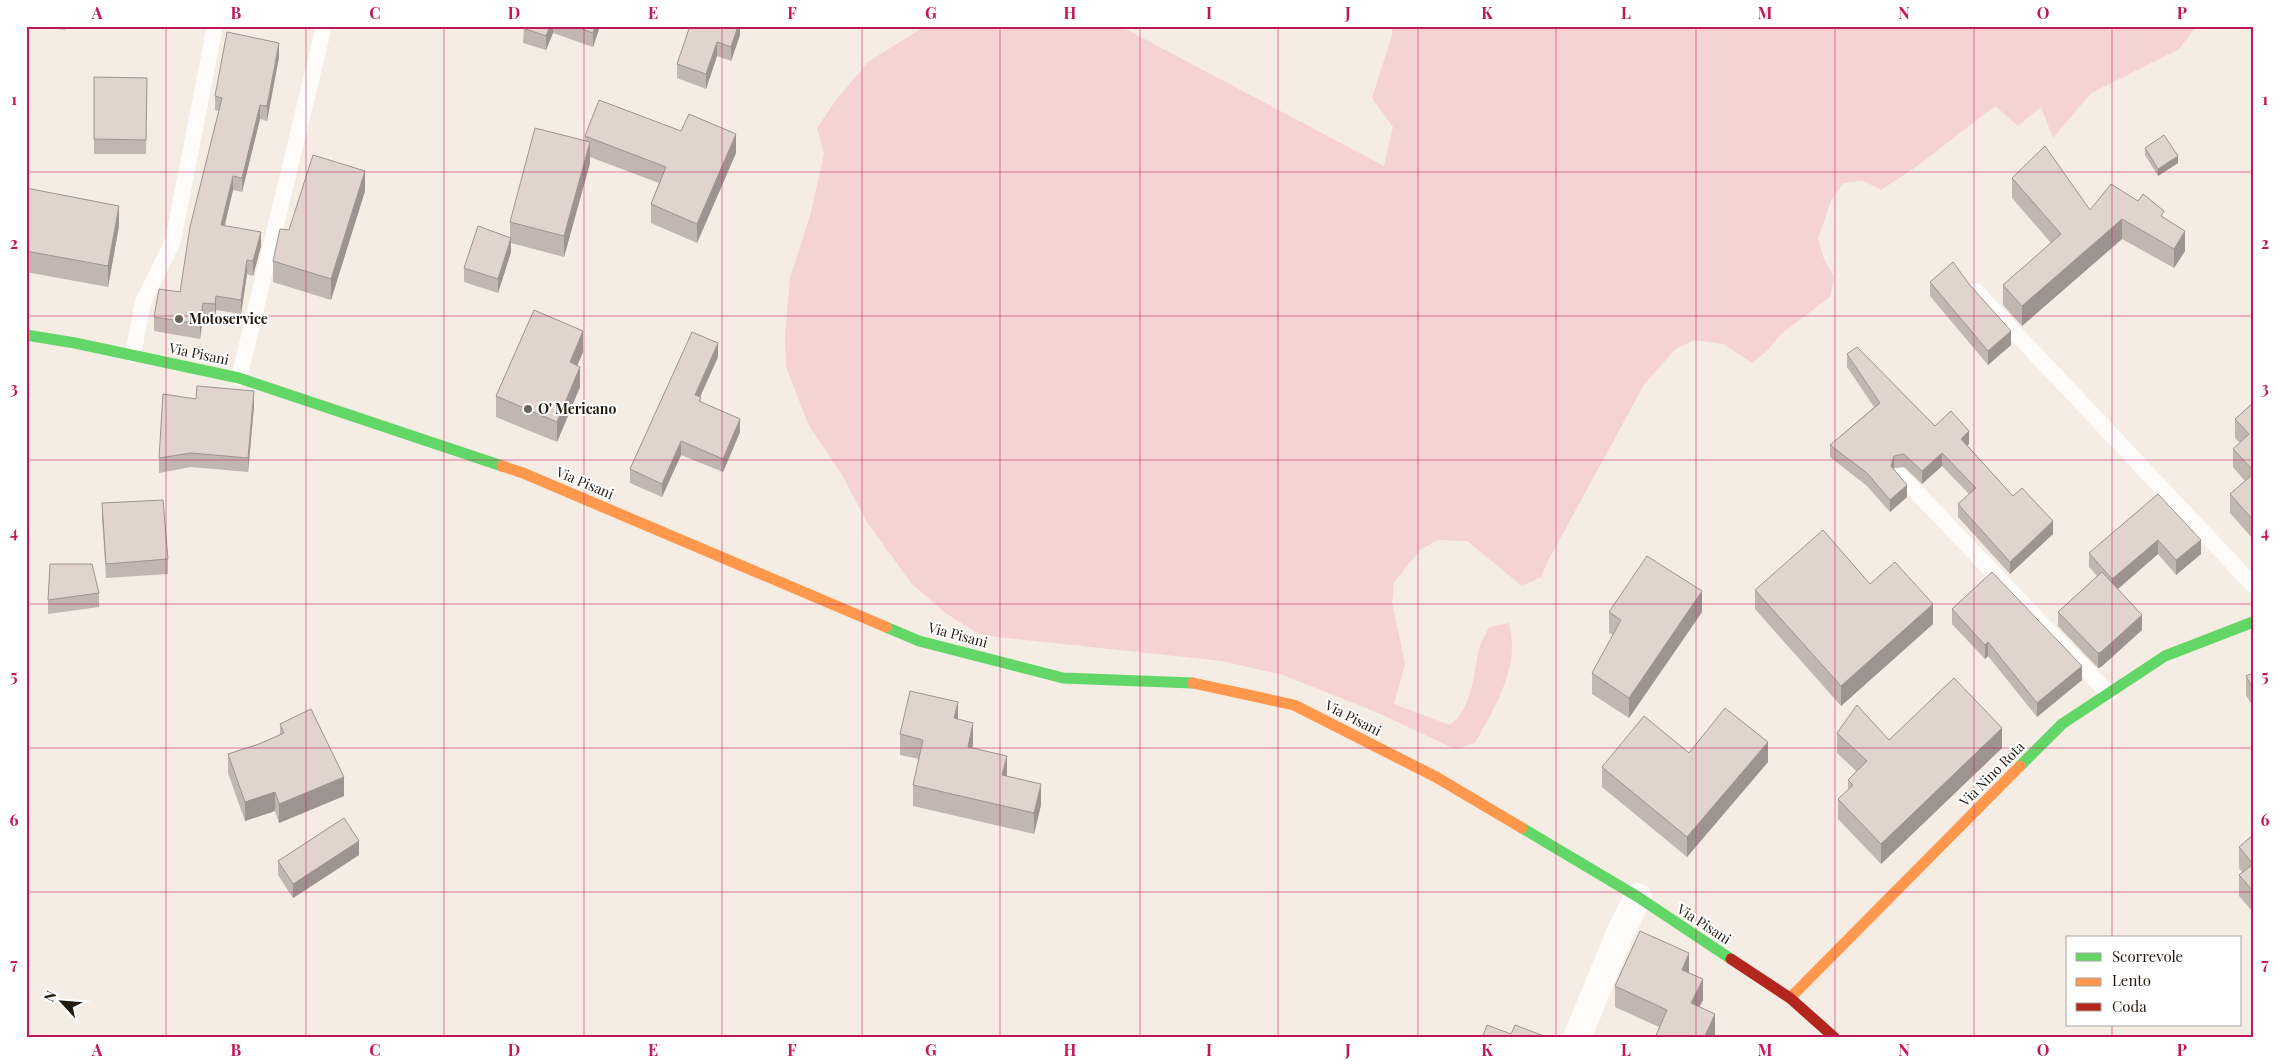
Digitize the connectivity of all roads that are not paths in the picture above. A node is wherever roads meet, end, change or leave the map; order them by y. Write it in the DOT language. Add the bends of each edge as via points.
graph roads {
  1 [pos="215,26"];
  2 [pos="324,26"];
  3 [pos="1976,291"];
  4 [pos="26,335"];
  5 [pos="133,355"];
  6 [pos="239,378"];
  7 [pos="1902,476"];
  8 [pos="2253,584"];
  9 [pos="2253,622"];
  10 [pos="2109,694"];
  11 [pos="1638,897"];
  12 [pos="1790,998"];
  13 [pos="1577,1038"];
  14 [pos="1835,1038"];
  1 -- 5 [label="lane" via="173,241 143,302"];
  2 -- 6 [label="lane"];
  3 -- 8 [label="lane"];
  4 -- 5 [label="street, Via Pisani"];
  5 -- 6 [label="street, Via Pisani"];
  6 -- 11 [label="street, Via Pisani" via="523,472 919,641 1063,678 1193,683 1294,705 1436,776"];
  7 -- 10 [label="lane"];
  9 -- 10 [label="street, Via Nino Rota" via="2165,656"];
  10 -- 12 [label="street, Via Nino Rota" via="2062,724"];
  11 -- 12 [label="street, Via Pisani"];
  11 -- 13 [label="street"];
  12 -- 14 [label="street, Via Pisani"];
}
